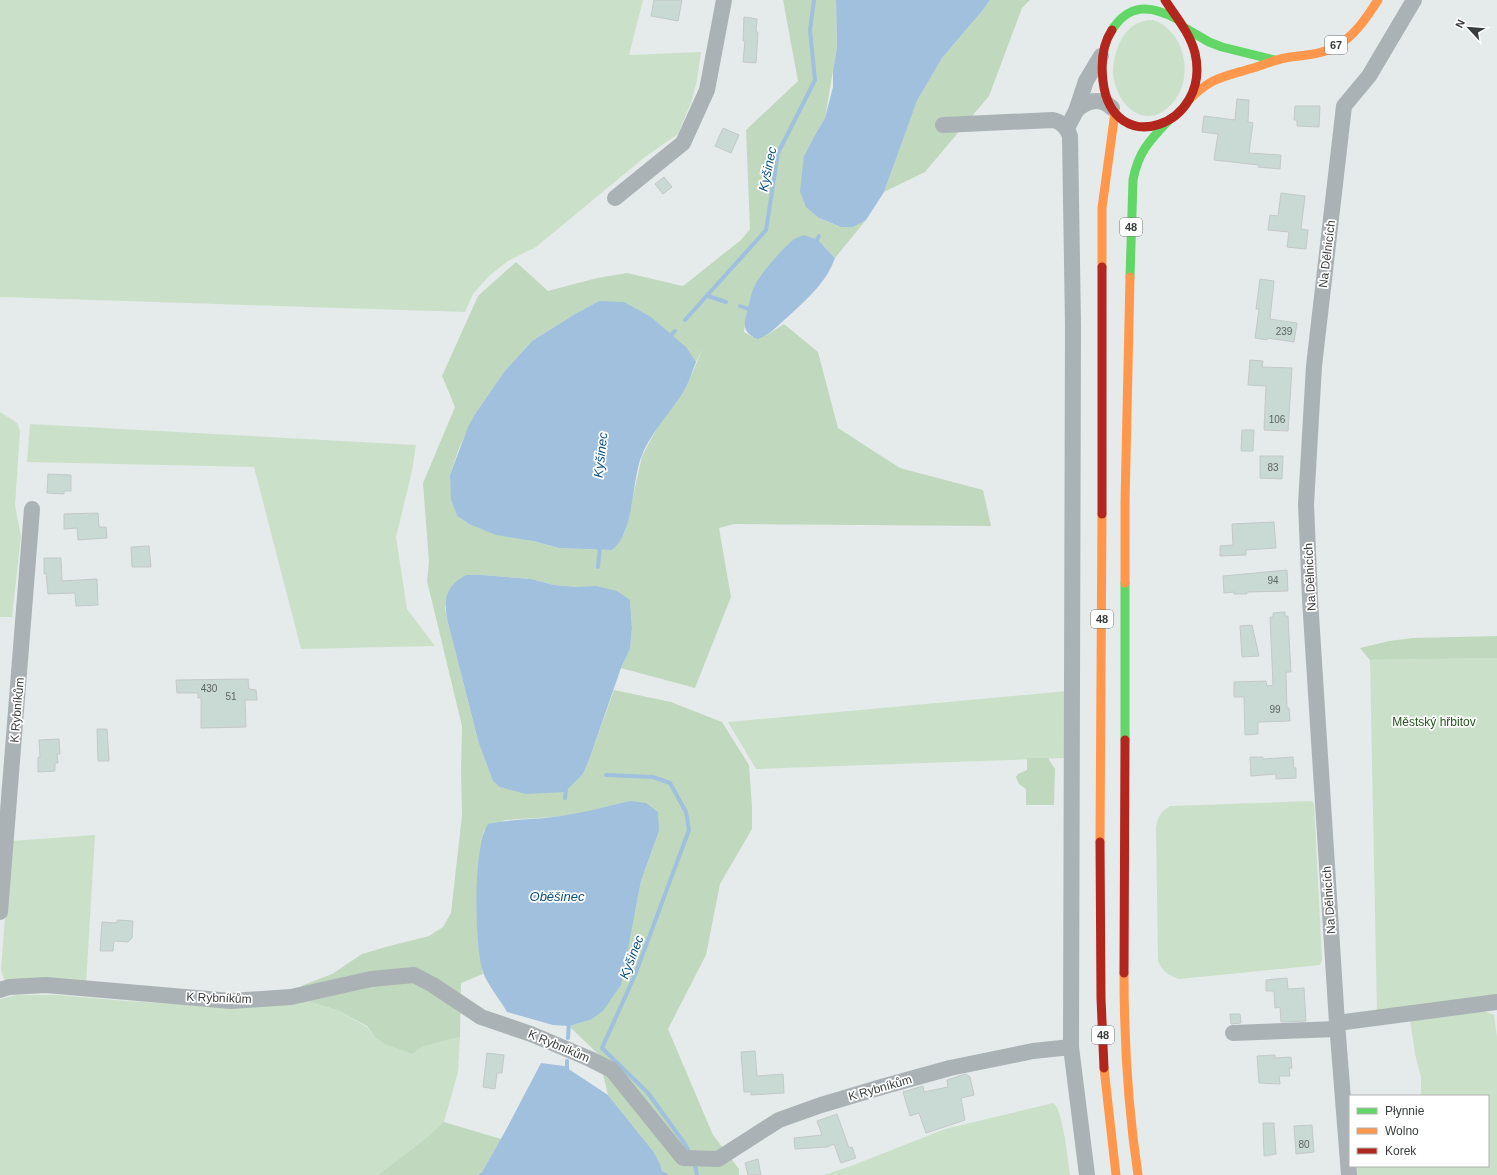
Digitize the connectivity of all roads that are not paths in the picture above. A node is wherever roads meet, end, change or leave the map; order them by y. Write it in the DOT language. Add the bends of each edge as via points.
graph roads {
  1 [pos="724,0"];
  2 [pos="1166,0"];
  3 [pos="1378,0"];
  4 [pos="1414,0"];
  5 [pos="1128,1"];
  6 [pos="1124,15"];
  7 [pos="1177,19"];
  8 [pos="1185,28"];
  9 [pos="1103,53"];
  10 [pos="1275,60"];
  11 [pos="1189,100"];
  12 [pos="1114,110"];
  13 [pos="1076,111"];
  14 [pos="1169,120"];
  15 [pos="943,126"];
  16 [pos="1067,128"];
  17 [pos="615,198"];
  18 [pos="32,509"];
  19 [pos="0,912"];
  20 [pos="0,990"];
  21 [pos="1497,1002"];
  22 [pos="1337,1026"];
  23 [pos="1233,1033"];
  24 [pos="1071,1047"];
  25 [pos="1087,1175"];
  26 [pos="1116,1175"];
  27 [pos="1138,1175"];
  28 [pos="1349,1175"];
  1 -- 17 [label="street" via="707,90 683,143"];
  2 -- 7 [label="main road, 48"];
  3 -- 10 [label="main road, 67" via="1364,21 1342,42 1307,55"];
  4 -- 22 [label="street, Na Dělnicích" via="1369,76 1344,106 1314,366 1306,504"];
  5 -- 6 [label="main road, 48"];
  6 -- 7 [label="main road, 48" via="1149,8"];
  6 -- 9 [label="main road, 48" via="1109,33"];
  7 -- 8 [label="main road, 48"];
  8 -- 10 [label="main road, 67" via="1222,47"];
  8 -- 11 [label="main road, 48" via="1192,44 1196,65"];
  9 -- 12 [label="main road, 48" via="1102,76 1106,95"];
  9 -- 13 [label="street" via="1086,82"];
  10 -- 11 [label="main road, 67" via="1213,80 1200,88"];
  11 -- 14 [label="main road, 48" via="1182,110"];
  12 -- 13 [label="street" via="1104,102 1092,101 1086,102"];
  12 -- 14 [label="main road, 48" via="1123,120 1136,126 1152,126"];
  12 -- 26 [label="main road, 48" via="1102,216 1100,909 1104,1063"];
  13 -- 16 [label="street"];
  14 -- 27 [label="main road, 48" via="1145,145 1135,167 1130,260 1125,510 1124,986 1131,1120"];
  15 -- 16 [label="street" via="1053,120"];
  16 -- 24 [label="street" via="1070,136 1073,326"];
  18 -- 19 [label="street, K Rybníkům"];
  20 -- 24 [label="street, K Rybníkům" via="9,987 46,985 231,1001 291,997 371,979 414,975 481,1017 531,1034 612,1070 684,1158 718,1159 779,1120 843,1098 950,1068 1033,1051"];
  21 -- 22 [label="street"];
  22 -- 23 [label="street"];
  22 -- 28 [label="street, Na Dělnicích"];
  24 -- 25 [label="street"];
}
